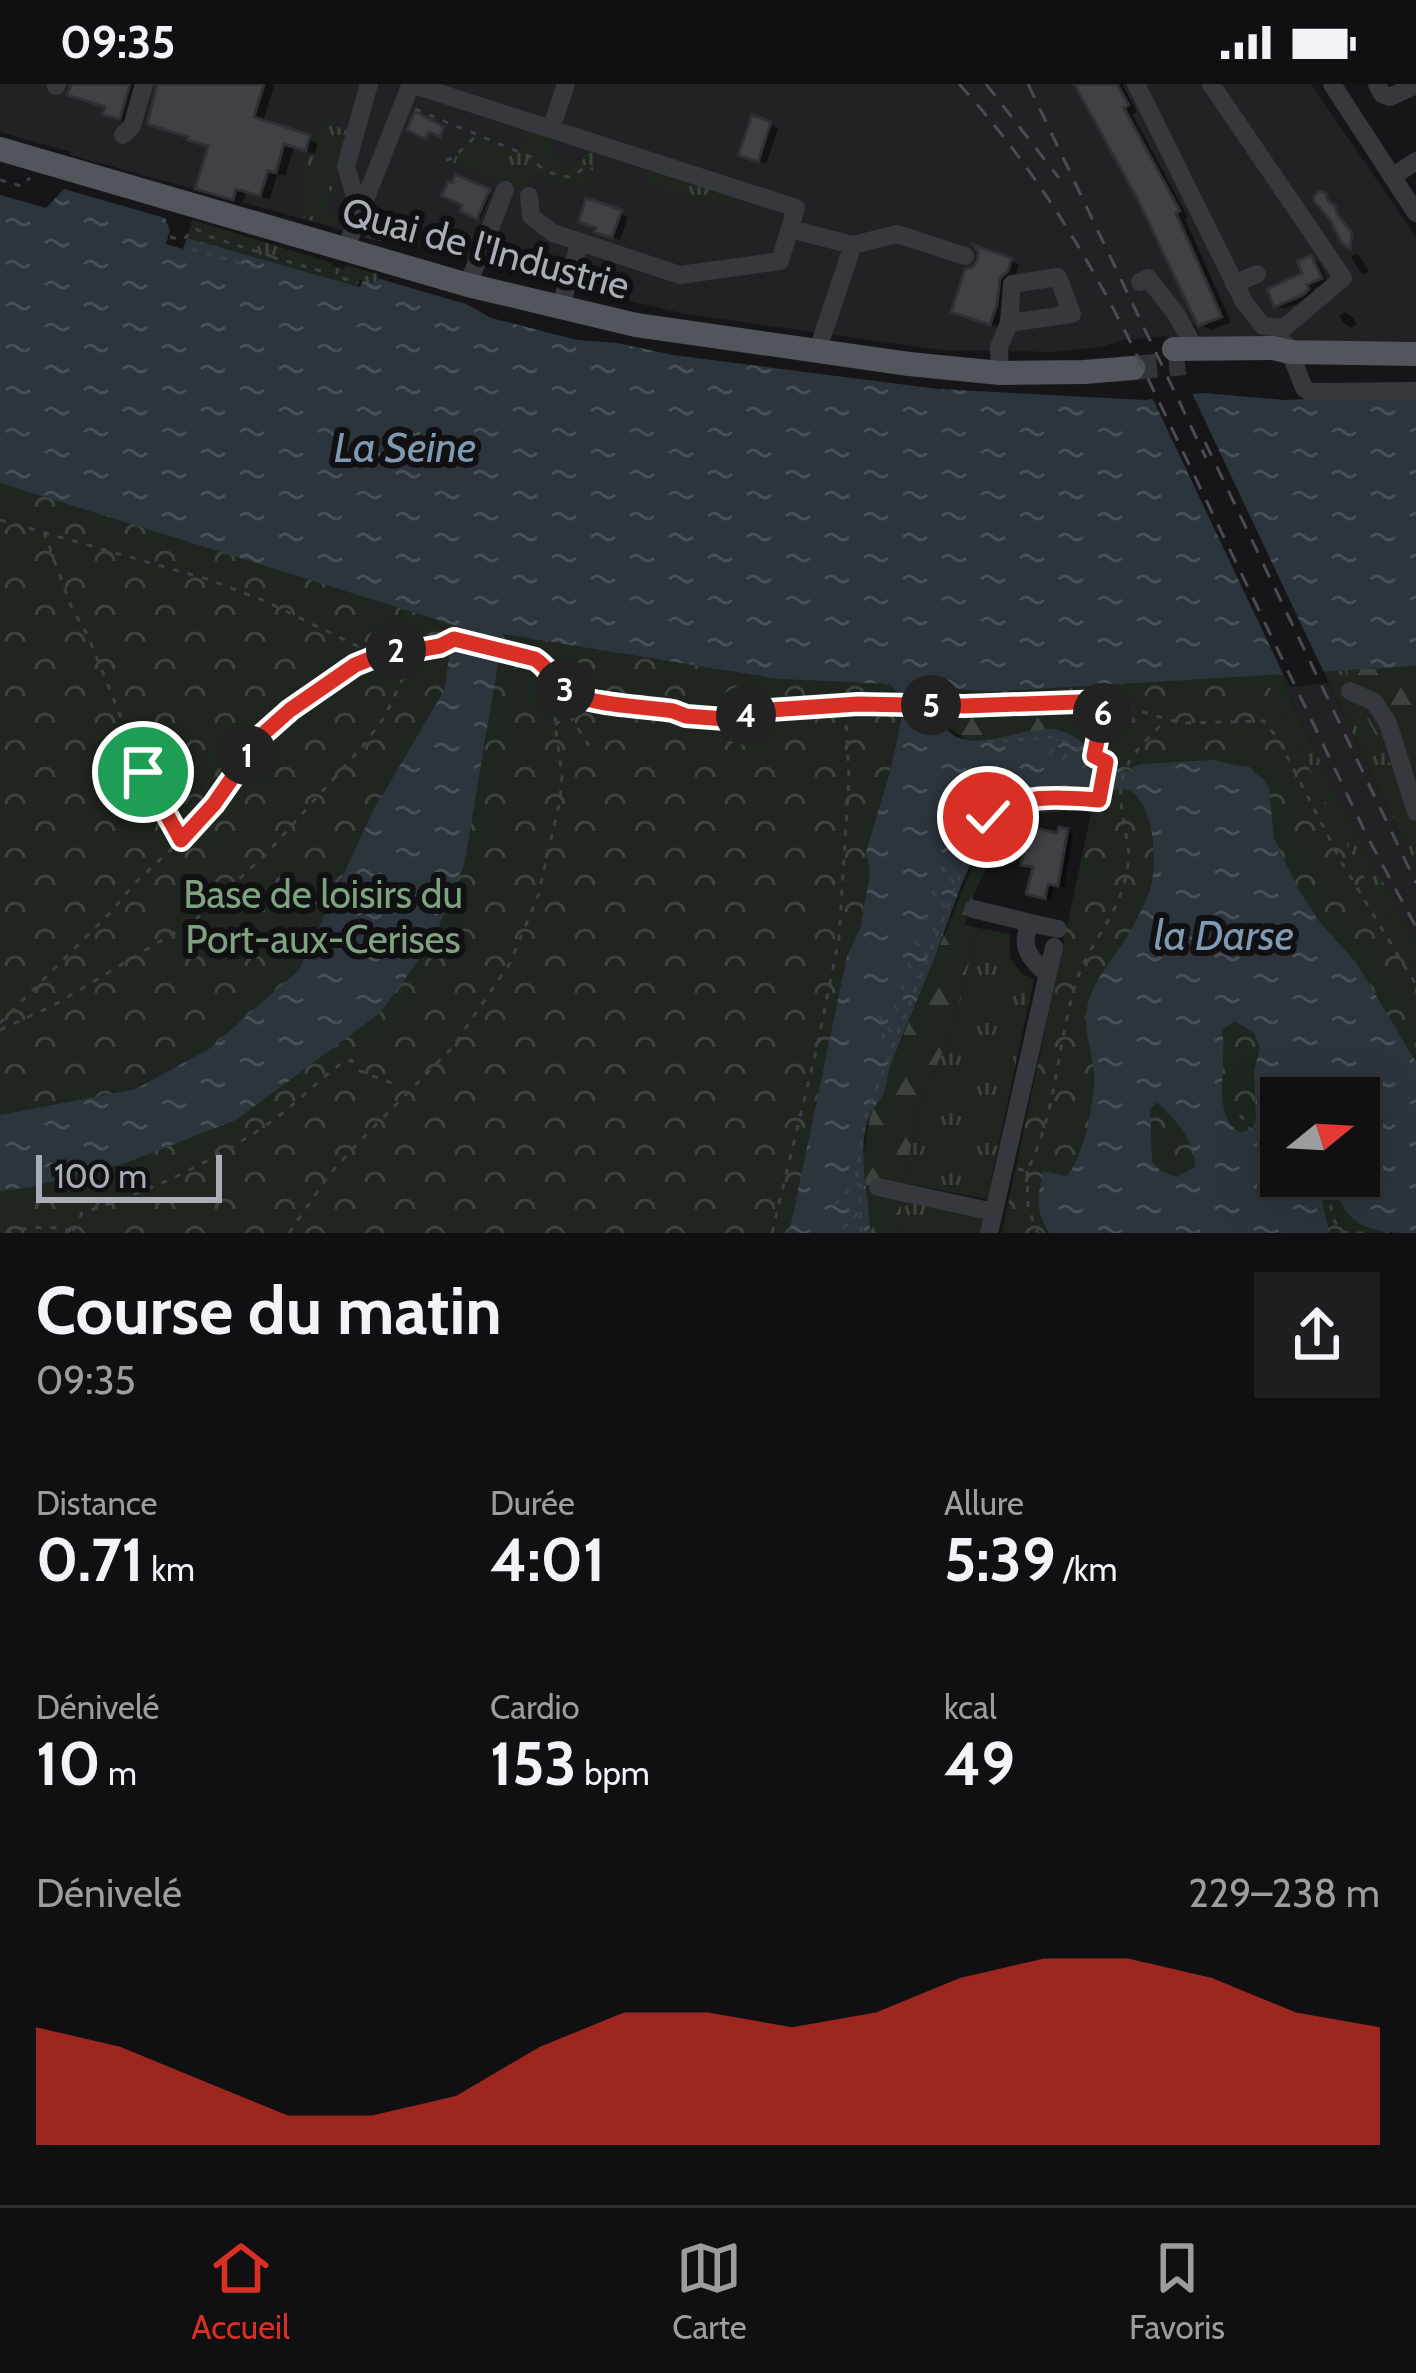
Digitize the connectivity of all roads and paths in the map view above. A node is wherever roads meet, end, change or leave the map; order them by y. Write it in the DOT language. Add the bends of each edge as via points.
graph roads {
  1 [pos="144,84"];
  2 [pos="369,84"];
  3 [pos="411,84"];
  4 [pos="566,84"];
  5 [pos="1136,84"];
  6 [pos="1211,84"];
  7 [pos="1333,84"];
  8 [pos="1377,84"];
  9 [pos="1416,85"];
  10 [pos="402,104"];
  11 [pos="550,129"];
  12 [pos="123,135"];
  13 [pos="476,136"];
  14 [pos="0,149"];
  15 [pos="37,160"];
  16 [pos="446,160"];
  17 [pos="1416,161"];
  18 [pos="593,169"];
  19 [pos="1393,177"];
  20 [pos="0,180"];
  21 [pos="505,190"];
  22 [pos="529,196"];
  23 [pos="358,211"];
  24 [pos="1416,213"];
  25 [pos="790,229"];
  26 [pos="277,230"];
  27 [pos="170,237"];
  28 [pos="211,237"];
  29 [pos="580,242"];
  30 [pos="853,245"];
  31 [pos="192,249"];
  32 [pos="345,250"];
  33 [pos="253,251"];
  34 [pos="206,253"];
  35 [pos="271,256"];
  36 [pos="965,256"];
  37 [pos="249,266"];
  38 [pos="263,270"];
  39 [pos="328,273"];
  40 [pos="1257,274"];
  41 [pos="1140,282"];
  42 [pos="358,283"];
  43 [pos="1234,284"];
  44 [pos="468,285"];
  45 [pos="560,308"];
  46 [pos="1009,323"];
  47 [pos="1287,340"];
  48 [pos="817,352"];
  49 [pos="1185,353"];
  50 [pos="1416,354"];
  51 [pos="1130,361"];
  52 [pos="999,369"];
  53 [pos="1416,391"];
  54 [pos="0,520"];
  55 [pos="43,530"];
  56 [pos="359,647"];
  57 [pos="392,650"];
  58 [pos="412,651"];
  59 [pos="355,665"];
  60 [pos="556,681"];
  61 [pos="1350,691"];
  62 [pos="585,700"];
  63 [pos="1105,701"];
  64 [pos="833,705"];
  65 [pos="568,713"];
  66 [pos="1166,719"];
  67 [pos="555,725"];
  68 [pos="1037,738"];
  69 [pos="1057,738"];
  70 [pos="1019,740"];
  71 [pos="1003,741"];
  72 [pos="988,742"];
  73 [pos="1071,745"];
  74 [pos="591,749"];
  75 [pos="1014,751"];
  76 [pos="1031,751"];
  77 [pos="997,753"];
  78 [pos="1050,754"];
  79 [pos="1093,755"];
  80 [pos="1063,760"];
  81 [pos="1083,770"];
  82 [pos="1046,786"];
  83 [pos="1064,787"];
  84 [pos="1011,788"];
  85 [pos="1029,788"];
  86 [pos="1083,788"];
  87 [pos="995,795"];
  88 [pos="1054,798"];
  89 [pos="1037,799"];
  90 [pos="1074,799"];
  91 [pos="1089,800"];
  92 [pos="1021,801"];
  93 [pos="975,802"];
  94 [pos="1004,807"];
  95 [pos="1416,812"];
  96 [pos="1084,814"];
  97 [pos="958,816"];
  98 [pos="987,819"];
  99 [pos="975,838"];
  100 [pos="181,840"];
  101 [pos="949,841"];
  102 [pos="966,862"];
  103 [pos="941,867"];
  104 [pos="956,886"];
  105 [pos="932,891"];
  106 [pos="973,909"];
  107 [pos="947,910"];
  108 [pos="924,916"];
  109 [pos="1031,923"];
  110 [pos="938,934"];
  111 [pos="915,941"];
  112 [pos="928,957"];
  113 [pos="908,964"];
  114 [pos="1048,975"];
  115 [pos="920,980"];
  116 [pos="901,985"];
  117 [pos="1416,986"];
  118 [pos="912,1000"];
  119 [pos="893,1005"];
  120 [pos="879,1016"];
  121 [pos="904,1019"];
  122 [pos="0,1023"];
  123 [pos="887,1027"];
  124 [pos="0,1030"];
  125 [pos="882,1039"];
  126 [pos="896,1039"];
  127 [pos="397,1084"];
  128 [pos="1240,1115"];
  129 [pos="1260,1134"];
  130 [pos="1005,1166"];
  131 [pos="1028,1171"];
  132 [pos="856,1181"];
  133 [pos="878,1187"];
  134 [pos="1328,1197"];
  135 [pos="835,1205"];
  136 [pos="860,1210"];
  137 [pos="994,1212"];
  138 [pos="843,1228"];
  139 [pos="76,1232"];
  140 [pos="6,1233"];
  141 [pos="289,1233"];
  142 [pos="772,1233"];
  143 [pos="861,1233"];
  144 [pos="989,1233"];
  145 [pos="1038,1233"];
  146 [pos="1343,1233"];
  147 [pos="1365,1233"];
  1 -- 12 [label="street"];
  2 -- 23 [label="street" via="346,166"];
  3 -- 10 [label="street"];
  3 -- 11 [label="street"];
  4 -- 11 [label="street"];
  5 -- 43 [label="street"];
  6 -- 47 [label="street" via="1343,278"];
  7 -- 19 [label="street"];
  8 -- 9 [label="street" via="1390,97"];
  10 -- 13 [label="path"];
  10 -- 23 [label="street"];
  11 -- 25 [label="street" via="796,208"];
  13 -- 16 [label="path"];
  13 -- 18 [label="path" via="553,174"];
  14 -- 15 [label="main road, Quai de l'Industrie"];
  15 -- 20 [label="path" via="26,183"];
  15 -- 26 [label="main road, Quai de l'Industrie"];
  17 -- 19 [label="street"];
  19 -- 24 [label="street"];
  21 -- 44 [label="street"];
  22 -- 29 [label="street" via="531,216"];
  23 -- 32 [label="street"];
  25 -- 29 [label="street" via="780,261 680,275"];
  25 -- 30 [label="street"];
  26 -- 32 [label="main road, Quai de l'Industrie"];
  26 -- 35 [label="path"];
  27 -- 28 [label="path" via="182,240 196,229"];
  28 -- 33 [label="path"];
  28 -- 34 [label="path"];
  29 -- 45 [label="street"];
  30 -- 36 [label="street" via="897,233"];
  30 -- 48 [label="street"];
  31 -- 34 [label="path"];
  32 -- 42 [label="path" via="336,276"];
  32 -- 44 [label="main road, Quai de l'Industrie"];
  33 -- 35 [label="path"];
  33 -- 37 [label="path"];
  34 -- 37 [label="path"];
  35 -- 39 [label="path"];
  37 -- 38 [label="path"];
  40 -- 43 [label="street"];
  41 -- 49 [label="street" via="1148,278 1176,314"];
  43 -- 47 [label="street" via="1263,326"];
  44 -- 45 [label="main road, Quai de l'Industrie"];
  45 -- 48 [label="main road, Quai de l'Industrie"];
  46 -- 52 [label="street"];
  47 -- 49 [label="main road" via="1273,348"];
  47 -- 50 [label="main road"];
  47 -- 53 [label="street" via="1310,392"];
  48 -- 52 [label="main road, Quai de l'Industrie"];
  51 -- 52 [label="main road, Quai de l'Industrie"];
  54 -- 55 [label="path"];
  55 -- 56 [label="path" via="207,579"];
  55 -- 100 [label="path" via="143,772"];
  56 -- 57 [label="path"];
  56 -- 59 [label="path"];
  57 -- 58 [label="path"];
  57 -- 59 [label="path"];
  58 -- 60 [label="path" via="454,639 535,659"];
  58 -- 124 [label="path" via="384,718 362,747 194,921"];
  59 -- 100 [label="path" via="263,734"];
  60 -- 62 [label="path"];
  60 -- 65 [label="path"];
  60 -- 67 [label="path"];
  61 -- 95 [label="street" via="1374,702 1388,723"];
  62 -- 64 [label="path" via="725,719"];
  62 -- 65 [label="path"];
  63 -- 64 [label="path"];
  63 -- 66 [label="path"];
  63 -- 79 [label="path"];
  64 -- 142 [label="path" via="846,722 849,749 839,938"];
  65 -- 67 [label="path"];
  65 -- 74 [label="path"];
  66 -- 117 [label="path" via="1264,721"];
  66 -- 131 [label="path" via="1127,765 1120,795 1129,849 1124,884 1076,981 1056,1086"];
  67 -- 141 [label="path" via="562,775 556,820 538,896 510,963 452,1048 329,1175"];
  68 -- 69 [label="path"];
  68 -- 70 [label="path"];
  68 -- 76 [label="path"];
  69 -- 73 [label="path"];
  69 -- 78 [label="path"];
  70 -- 71 [label="path"];
  70 -- 75 [label="path"];
  71 -- 72 [label="path"];
  71 -- 77 [label="path"];
  73 -- 79 [label="path"];
  73 -- 80 [label="path"];
  79 -- 81 [label="path"];
  79 -- 91 [label="path" via="1106,762 1099,800"];
  82 -- 88 [label="path"];
  83 -- 90 [label="path"];
  84 -- 92 [label="path"];
  85 -- 89 [label="path"];
  86 -- 91 [label="path"];
  87 -- 94 [label="path"];
  88 -- 89 [label="path"];
  88 -- 90 [label="path"];
  89 -- 92 [label="path"];
  90 -- 91 [label="path"];
  91 -- 96 [label="path"];
  92 -- 94 [label="path"];
  93 -- 98 [label="path"];
  94 -- 98 [label="path"];
  97 -- 99 [label="path"];
  98 -- 99 [label="path"];
  99 -- 102 [label="path"];
  100 -- 122 [label="path"];
  101 -- 102 [label="path"];
  102 -- 104 [label="path"];
  103 -- 104 [label="path"];
  104 -- 107 [label="path"];
  105 -- 107 [label="path"];
  106 -- 109 [label="street"];
  107 -- 110 [label="path"];
  108 -- 110 [label="path"];
  109 -- 114 [label="street" via="1025,948"];
  109 -- 114 [label="street" via="1056,938"];
  110 -- 112 [label="path"];
  111 -- 112 [label="path"];
  112 -- 115 [label="path"];
  113 -- 115 [label="path"];
  114 -- 130 [label="street"];
  115 -- 118 [label="path"];
  116 -- 118 [label="path"];
  118 -- 121 [label="path"];
  119 -- 121 [label="path"];
  120 -- 123 [label="path"];
  121 -- 126 [label="path"];
  123 -- 125 [label="path"];
  123 -- 126 [label="path"];
  126 -- 132 [label="path" via="866,1115"];
  127 -- 139 [label="path" via="343,1062 232,1148 82,1213"];
  128 -- 129 [label="path"];
  130 -- 131 [label="path"];
  130 -- 137 [label="street"];
  131 -- 145 [label="path"];
  132 -- 135 [label="path"];
  132 -- 136 [label="path"];
  133 -- 137 [label="street"];
  134 -- 146 [label="path"];
  136 -- 138 [label="path"];
  136 -- 143 [label="path"];
  137 -- 144 [label="street"];
  139 -- 140 [label="path"];
  146 -- 147 [label="path"];
}
